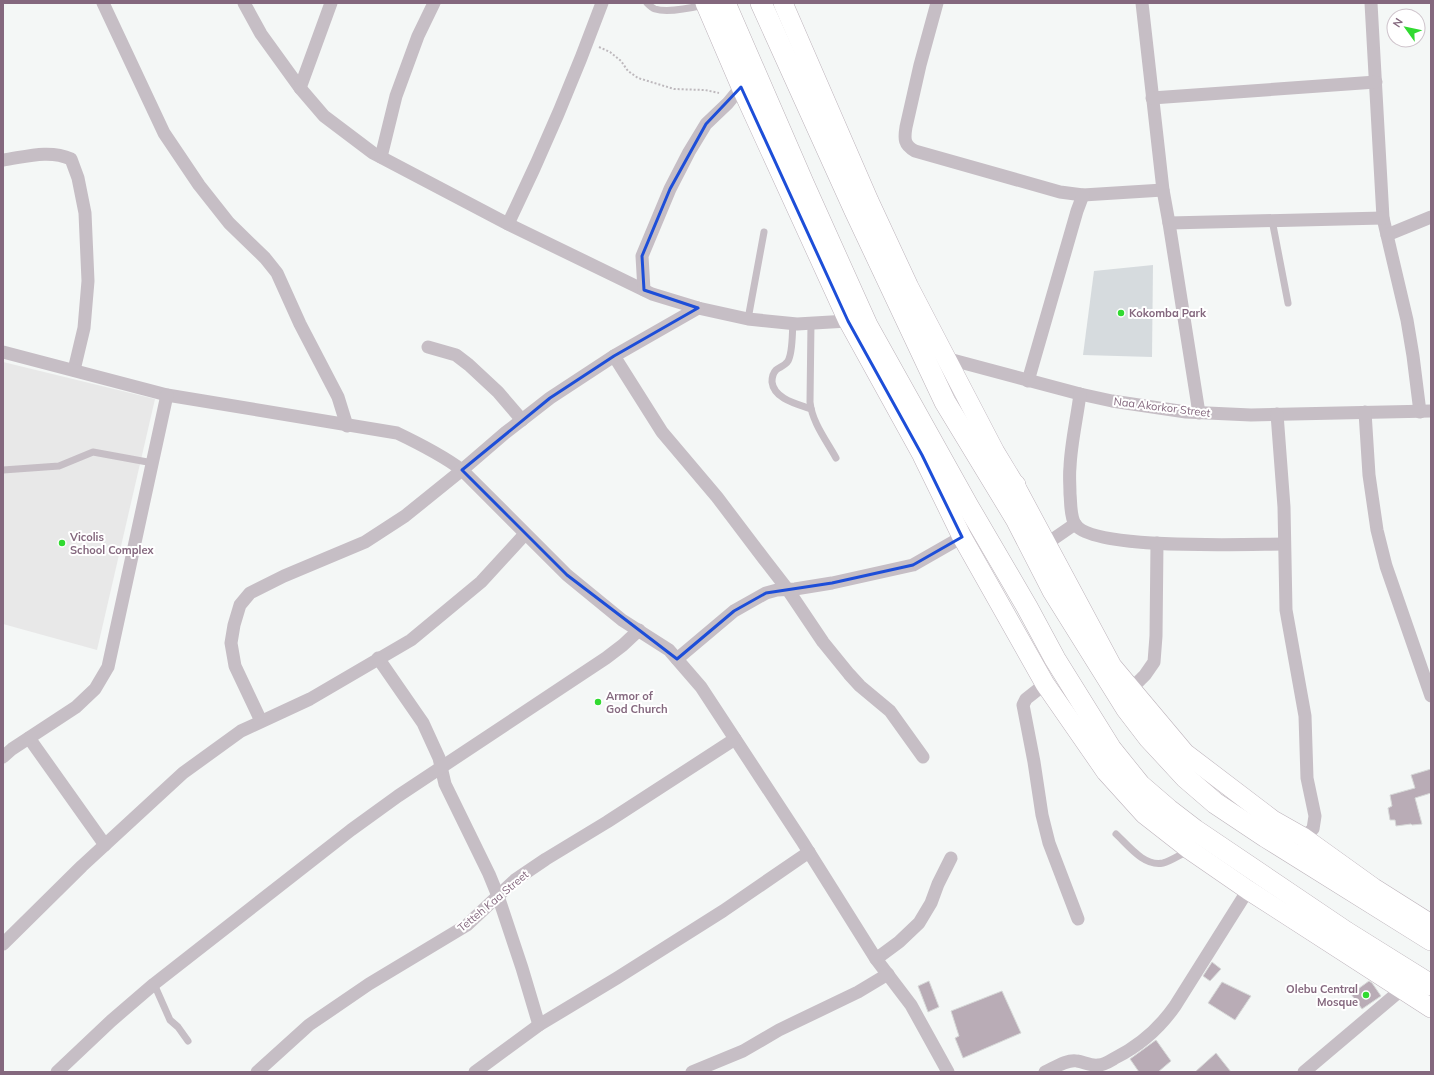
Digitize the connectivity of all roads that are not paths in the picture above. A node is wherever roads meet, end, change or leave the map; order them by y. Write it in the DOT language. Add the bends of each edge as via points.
graph roads {
  1 [pos="103,3"];
  2 [pos="244,3"];
  3 [pos="332,3"];
  4 [pos="434,3"];
  5 [pos="602,3"];
  6 [pos="647,3"];
  7 [pos="761,3"];
  8 [pos="783,3"];
  9 [pos="936,3"];
  10 [pos="1142,3"];
  11 [pos="1371,3"];
  12 [pos="712,4"];
  13 [pos="777,40"];
  14 [pos="746,54"];
  15 [pos="1376,82"];
  16 [pos="741,87"];
  17 [pos="300,88"];
  18 [pos="1152,98"];
  19 [pos="380,156"];
  20 [pos="782,156"];
  21 [pos="3,160"];
  22 [pos="1163,190"];
  23 [pos="1083,195"];
  24 [pos="1431,217"];
  25 [pos="1383,218"];
  26 [pos="1272,220"];
  27 [pos="1169,222"];
  28 [pos="508,224"];
  29 [pos="863,226"];
  30 [pos="764,232"];
  31 [pos="1387,235"];
  32 [pos="892,249"];
  33 [pos="644,290"];
  34 [pos="1288,304"];
  35 [pos="698,308"];
  36 [pos="748,319"];
  37 [pos="848,321"];
  38 [pos="811,323"];
  39 [pos="793,324"];
  40 [pos="428,347"];
  41 [pos="3,352"];
  42 [pos="614,356"];
  43 [pos="945,358"];
  44 [pos="74,370"];
  45 [pos="1028,382"];
  46 [pos="1080,394"];
  47 [pos="167,395"];
  48 [pos="811,410"];
  49 [pos="1364,412"];
  50 [pos="1425,412"];
  51 [pos="1199,413"];
  52 [pos="1277,414"];
  53 [pos="522,420"];
  54 [pos="347,426"];
  55 [pos="836,458"];
  56 [pos="153,463"];
  57 [pos="3,470"];
  58 [pos="462,470"];
  59 [pos="1015,484"];
  60 [pos="1016,519"];
  61 [pos="1075,524"];
  62 [pos="525,534"];
  63 [pos="962,537"];
  64 [pos="1157,543"];
  65 [pos="1046,544"];
  66 [pos="1284,544"];
  67 [pos="788,590"];
  68 [pos="639,630"];
  69 [pos="1085,644"];
  70 [pos="378,658"];
  71 [pos="677,659"];
  72 [pos="1055,659"];
  73 [pos="1045,684"];
  74 [pos="1132,688"];
  75 [pos="1431,696"];
  76 [pos="261,721"];
  77 [pos="30,738"];
  78 [pos="735,739"];
  79 [pos="3,757"];
  80 [pos="923,757"];
  81 [pos="442,768"];
  82 [pos="1116,834"];
  83 [pos="1303,837"];
  84 [pos="105,845"];
  85 [pos="1190,850"];
  86 [pos="809,852"];
  87 [pos="951,858"];
  88 [pos="1248,890"];
  89 [pos="498,896"];
  90 [pos="1078,919"];
  91 [pos="1431,924"];
  92 [pos="1431,940"];
  93 [pos="3,944"];
  94 [pos="876,959"];
  95 [pos="888,974"];
  96 [pos="154,984"];
  97 [pos="1431,985"];
  98 [pos="1401,990"];
  99 [pos="1431,1008"];
  100 [pos="538,1025"];
  101 [pos="188,1041"];
  102 [pos="57,1072"];
  103 [pos="257,1072"];
  104 [pos="475,1072"];
  105 [pos="692,1072"];
  106 [pos="948,1072"];
  107 [pos="1045,1072"];
  108 [pos="1304,1072"];
  1 -- 54 [label="street" via="164,133 199,185 229,223 277,273 338,397"];
  2 -- 17 [label="street" via="260,34"];
  3 -- 17 [label="street"];
  4 -- 19 [label="street" via="418,36 396,96"];
  5 -- 28 [label="street" via="557,117"];
  6 -- 12 [label="lane" via="664,10"];
  7 -- 13 [label="main road"];
  8 -- 32 [label="street"];
  9 -- 23 [label="street" via="908,118 905,143 915,151 1060,192"];
  10 -- 18 [label="street"];
  11 -- 15 [label="street"];
  12 -- 14 [label="main road"];
  12 -- 16 [label="street"];
  13 -- 14 [label="main road" via="758,43"];
  13 -- 29 [label="main road"];
  14 -- 20 [label="main road"];
  15 -- 18 [label="street"];
  15 -- 25 [label="street"];
  16 -- 20 [label="street"];
  16 -- 33 [label="street" via="706,124 670,189 642,256"];
  17 -- 19 [label="street" via="324,116"];
  18 -- 22 [label="street"];
  19 -- 28 [label="street"];
  20 -- 37 [label="street"];
  20 -- 72 [label="main road" via="867,326"];
  21 -- 44 [label="street" via="52,153 61,155 71,159 78,178 85,213 88,281 84,328"];
  22 -- 23 [label="street"];
  22 -- 27 [label="street"];
  23 -- 45 [label="street"];
  24 -- 31 [label="street"];
  25 -- 26 [label="street"];
  25 -- 31 [label="street"];
  26 -- 27 [label="street"];
  26 -- 34 [label="lane"];
  27 -- 51 [label="street"];
  28 -- 33 [label="street"];
  29 -- 32 [label="main road"];
  29 -- 60 [label="main road" via="945,402"];
  30 -- 36 [label="lane"];
  31 -- 50 [label="street"];
  32 -- 43 [label="street"];
  33 -- 35 [label="street"];
  35 -- 36 [label="street"];
  35 -- 42 [label="street"];
  36 -- 39 [label="street"];
  37 -- 38 [label="street"];
  37 -- 63 [label="street" via="922,455"];
  38 -- 39 [label="street"];
  38 -- 48 [label="lane"];
  39 -- 48 [label="lane" via="790,355 788,361 772,378 773,387 778,395"];
  40 -- 53 [label="street" via="456,355 469,365 498,392"];
  41 -- 44 [label="street"];
  42 -- 53 [label="street" via="550,398"];
  42 -- 67 [label="street" via="662,432 717,497"];
  43 -- 45 [label="street, Naa Akorkor Street"];
  43 -- 59 [label="street"];
  44 -- 47 [label="street"];
  45 -- 46 [label="street, Naa Akorkor Street"];
  46 -- 51 [label="street, Naa Akorkor Street"];
  46 -- 61 [label="street" via="1070,466 1071,507"];
  47 -- 54 [label="street"];
  47 -- 56 [label="street"];
  48 -- 55 [label="lane"];
  49 -- 50 [label="street, Naa Akorkor Street"];
  49 -- 52 [label="street, Naa Akorkor Street"];
  49 -- 75 [label="street" via="1369,476 1377,530 1386,566"];
  51 -- 52 [label="street, Naa Akorkor Street"];
  52 -- 66 [label="street"];
  53 -- 58 [label="street"];
  54 -- 58 [label="street" via="397,433 452,462"];
  56 -- 57 [label="lane" via="93,452 59,466"];
  56 -- 77 [label="street" via="108,667 95,689 76,707"];
  58 -- 62 [label="street"];
  58 -- 76 [label="street" via="405,516 365,542 250,593 240,605 231,643 235,666"];
  59 -- 60 [label="main road"];
  59 -- 65 [label="street"];
  60 -- 69 [label="main road" via="1053,592"];
  61 -- 64 [label="street" via="1089,534 1111,539"];
  61 -- 65 [label="street"];
  62 -- 68 [label="street" via="567,575 622,620"];
  62 -- 70 [label="street" via="481,582 450,609 411,640"];
  63 -- 67 [label="street" via="913,564 832,584"];
  63 -- 73 [label="street"];
  64 -- 66 [label="street"];
  64 -- 74 [label="street" via="1154,662"];
  65 -- 74 [label="street" via="1112,666"];
  66 -- 83 [label="street" via="1286,610 1305,716 1307,778 1315,816 1313,828"];
  67 -- 71 [label="street" via="766,593 734,611"];
  67 -- 80 [label="street" via="823,642 849,674 890,711"];
  68 -- 71 [label="street" via="669,650"];
  68 -- 81 [label="street" via="606,658"];
  69 -- 72 [label="main road" via="1070,657"];
  69 -- 92 [label="main road" via="1126,708 1149,738 1215,803"];
  70 -- 76 [label="street" via="310,698"];
  70 -- 81 [label="street" via="423,723"];
  71 -- 78 [label="street" via="701,687"];
  72 -- 97 [label="main road" via="1111,749 1140,785 1168,810 1346,932"];
  73 -- 85 [label="street" via="1106,772 1144,814"];
  73 -- 90 [label="street" via="1026,699 1023,705 1048,843"];
  74 -- 83 [label="street" via="1185,753 1273,820"];
  76 -- 84 [label="street" via="241,731 183,773"];
  77 -- 79 [label="street"];
  77 -- 84 [label="street"];
  78 -- 86 [label="street"];
  78 -- 89 [label="street, Tetteh Kaa Street" via="546,859"];
  81 -- 89 [label="street" via="446,784"];
  81 -- 96 [label="street" via="351,830"];
  82 -- 85 [label="lane" via="1148,862 1162,863"];
  83 -- 91 [label="street" via="1374,888"];
  84 -- 93 [label="street"];
  85 -- 88 [label="street"];
  86 -- 94 [label="street"];
  86 -- 100 [label="street" via="723,911"];
  87 -- 94 [label="street" via="919,923"];
  88 -- 98 [label="street"];
  88 -- 107 [label="street" via="1176,1006 1149,1037 1102,1065 1071,1061"];
  89 -- 100 [label="street"];
  89 -- 103 [label="street, Tetteh Kaa Street" via="467,925 369,984 309,1025"];
  94 -- 95 [label="street"];
  95 -- 105 [label="street" via="743,1051"];
  95 -- 106 [label="street" via="911,1005"];
  96 -- 101 [label="lane" via="170,1020"];
  96 -- 102 [label="street"];
  98 -- 99 [label="street"];
  98 -- 108 [label="street"];
  100 -- 104 [label="street"];
}
